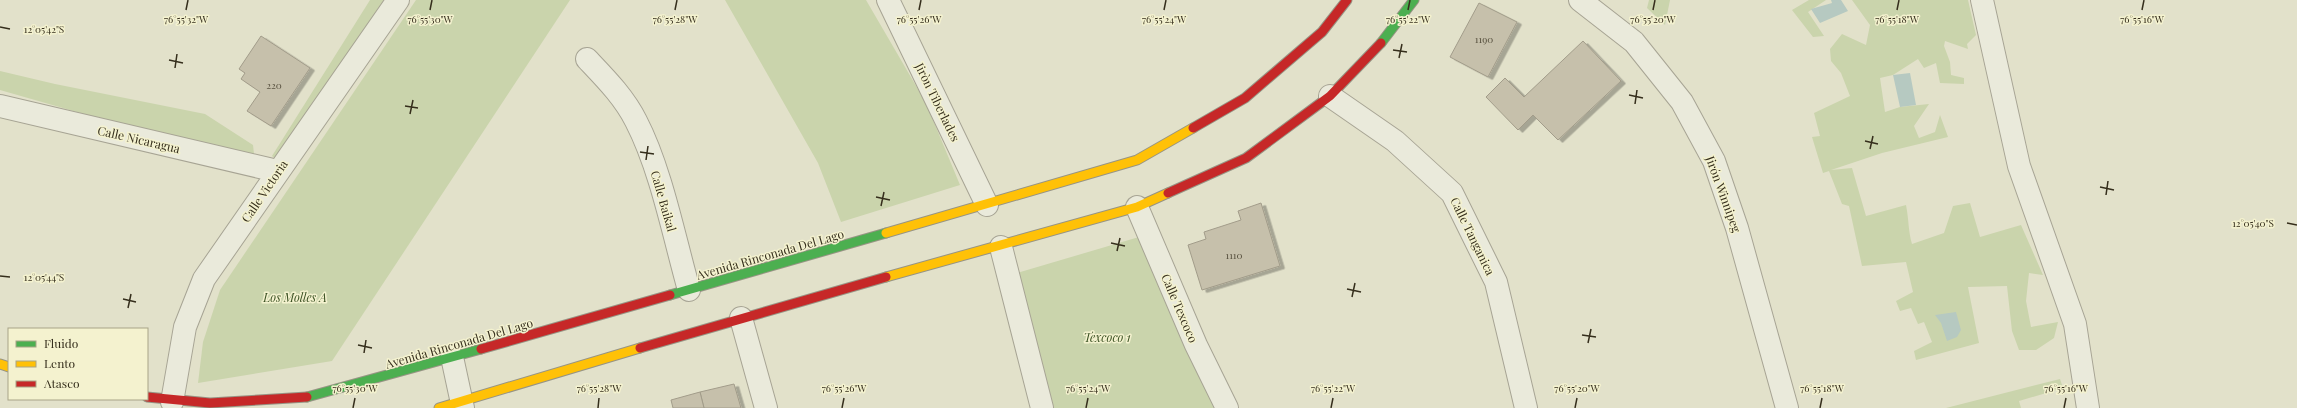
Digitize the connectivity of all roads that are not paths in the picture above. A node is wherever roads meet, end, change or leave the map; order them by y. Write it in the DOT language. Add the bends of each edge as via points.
graph roads {
  1 [pos="398,0"];
  2 [pos="888,0"];
  3 [pos="1348,0"];
  4 [pos="1414,0"];
  5 [pos="1580,0"];
  6 [pos="1982,0"];
  7 [pos="587,58"];
  8 [pos="1330,96"];
  9 [pos="0,106"];
  10 [pos="277,171"];
  11 [pos="988,205"];
  12 [pos="1137,207"];
  13 [pos="1001,247"];
  14 [pos="689,290"];
  15 [pos="741,318"];
  16 [pos="452,357"];
  17 [pos="148,398"];
  18 [pos="172,402"];
  19 [pos="462,405"];
  20 [pos="439,408"];
  21 [pos="766,408"];
  22 [pos="1042,408"];
  23 [pos="1227,408"];
  24 [pos="1526,408"];
  25 [pos="1788,408"];
  26 [pos="2088,408"];
  1 -- 10 [label="street, Calle Victoria"];
  2 -- 11 [label="street, Jiròn Tiberlades"];
  3 -- 11 [label="street, Avenida Rinconada Del Lago" via="1322,32 1238,102 1137,160"];
  4 -- 8 [label="street" via="1387,37"];
  5 -- 25 [label="street, Jirón Winnipeg" via="1634,42 1682,102 1714,161 1737,228"];
  6 -- 26 [label="street" via="2019,166 2075,324"];
  7 -- 14 [label="street, Calle Baikal" via="616,89 639,127 652,156"];
  8 -- 12 [label="street" via="1246,158"];
  8 -- 24 [label="street, Calle Tanganica" via="1395,140 1452,193 1496,282"];
  9 -- 10 [label="street, Calle Nicaragua"];
  10 -- 18 [label="street, Calle Victoria" via="204,279 185,327"];
  11 -- 14 [label="street, Avenida Rinconada Del Lago"];
  12 -- 13 [label="street"];
  12 -- 23 [label="street, Calle Texcoco" via="1196,344"];
  13 -- 15 [label="street"];
  13 -- 22 [label="street"];
  14 -- 16 [label="street, Avenida Rinconada Del Lago"];
  15 -- 19 [label="street"];
  15 -- 21 [label="street"];
  16 -- 18 [label="street, Avenida Rinconada Del Lago" via="315,396 252,403"];
  16 -- 19 [label="street"];
  17 -- 18 [label="street, Avenida Rinconada Del Lago"];
  19 -- 20 [label="street"];
}
